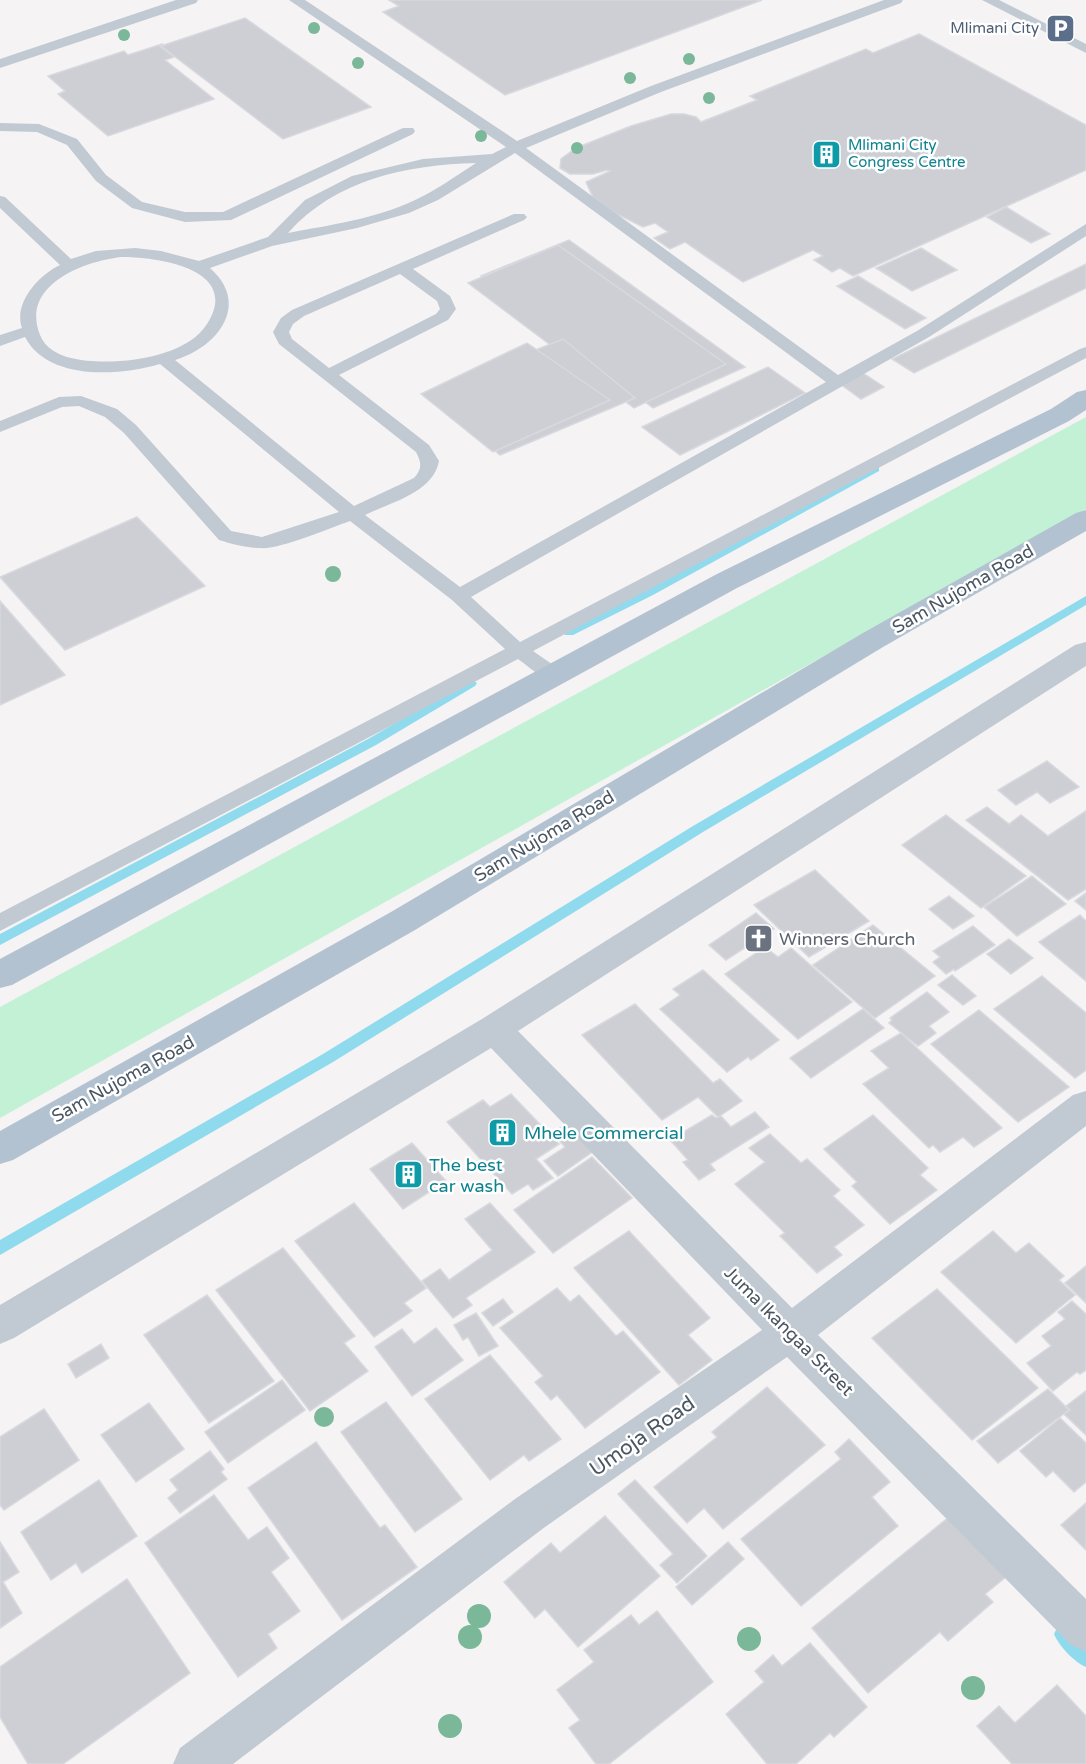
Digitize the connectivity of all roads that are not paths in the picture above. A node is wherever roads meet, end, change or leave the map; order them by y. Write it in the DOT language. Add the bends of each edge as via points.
graph roads {
  1 [pos="191,0"];
  2 [pos="297,0"];
  3 [pos="896,0"];
  4 [pos="989,0"];
  5 [pos="314,4"];
  6 [pos="1086,50"];
  7 [pos="0,64"];
  8 [pos="0,127"];
  9 [pos="408,131"];
  10 [pos="515,147"];
  11 [pos="491,158"];
  12 [pos="0,200"];
  13 [pos="519,217"];
  14 [pos="1086,229"];
  15 [pos="273,241"];
  16 [pos="68,264"];
  17 [pos="199,266"];
  18 [pos="402,268"];
  19 [pos="22,333"];
  20 [pos="0,341"];
  21 [pos="1086,352"];
  22 [pos="164,359"];
  23 [pos="329,374"];
  24 [pos="838,383"];
  25 [pos="1086,397"];
  26 [pos="0,427"];
  27 [pos="352,514"];
  28 [pos="1086,519"];
  29 [pos="459,596"];
  30 [pos="519,650"];
  31 [pos="1086,652"];
  32 [pos="552,674"];
  33 [pos="0,923"];
  34 [pos="0,975"];
  35 [pos="494,1029"];
  36 [pos="1086,1106"];
  37 [pos="0,1149"];
  38 [pos="0,1326"];
  39 [pos="790,1334"];
  40 [pos="1086,1630"];
  41 [pos="196,1764"];
  1 -- 7 [label="lane"];
  2 -- 5 [label="lane"];
  3 -- 10 [label="lane"];
  4 -- 6 [label="lane"];
  5 -- 10 [label="lane"];
  8 -- 9 [label="lane" via="39,128 72,142 101,178 137,205 185,217 226,217"];
  10 -- 11 [label="lane"];
  10 -- 24 [label="lane"];
  11 -- 15 [label="lane" via="441,193 404,210"];
  11 -- 15 [label="lane" via="431,160 347,183 295,215"];
  12 -- 16 [label="lane"];
  13 -- 18 [label="lane"];
  14 -- 24 [label="lane" via="924,334"];
  15 -- 17 [label="lane"];
  16 -- 17 [label="lane" via="125,252 154,253"];
  16 -- 19 [label="lane" via="31,288 21,303 18,318"];
  17 -- 22 [label="lane" via="217,283 223,299 221,316 190,347"];
  18 -- 23 [label="lane" via="444,299 447,309 442,317"];
  18 -- 23 [label="lane" via="287,321 281,332 285,341"];
  19 -- 20 [label="lane"];
  19 -- 22 [label="lane" via="32,346 76,365 135,366"];
  21 -- 30 [label="lane"];
  22 -- 27 [label="lane"];
  23 -- 27 [label="lane" via="423,449 430,461 428,473 420,482"];
  24 -- 29 [label="lane"];
  25 -- 32 [label="main road" via="1060,415 727,581"];
  26 -- 27 [label="lane" via="58,402 81,401 111,413 130,429 225,536 262,543"];
  27 -- 29 [label="lane"];
  28 -- 37 [label="main road, Sam Nujoma Road" via="863,646 403,921"];
  29 -- 30 [label="lane"];
  30 -- 32 [label="lane"];
  30 -- 33 [label="lane"];
  31 -- 35 [label="street"];
  32 -- 34 [label="main road"];
  35 -- 38 [label="street"];
  35 -- 39 [label="street, Juma Ikangaa Street"];
  36 -- 39 [label="street, Umoja Road"];
  39 -- 40 [label="street, Juma Ikangaa Street"];
  39 -- 41 [label="street, Umoja Road" via="530,1513"];
}
